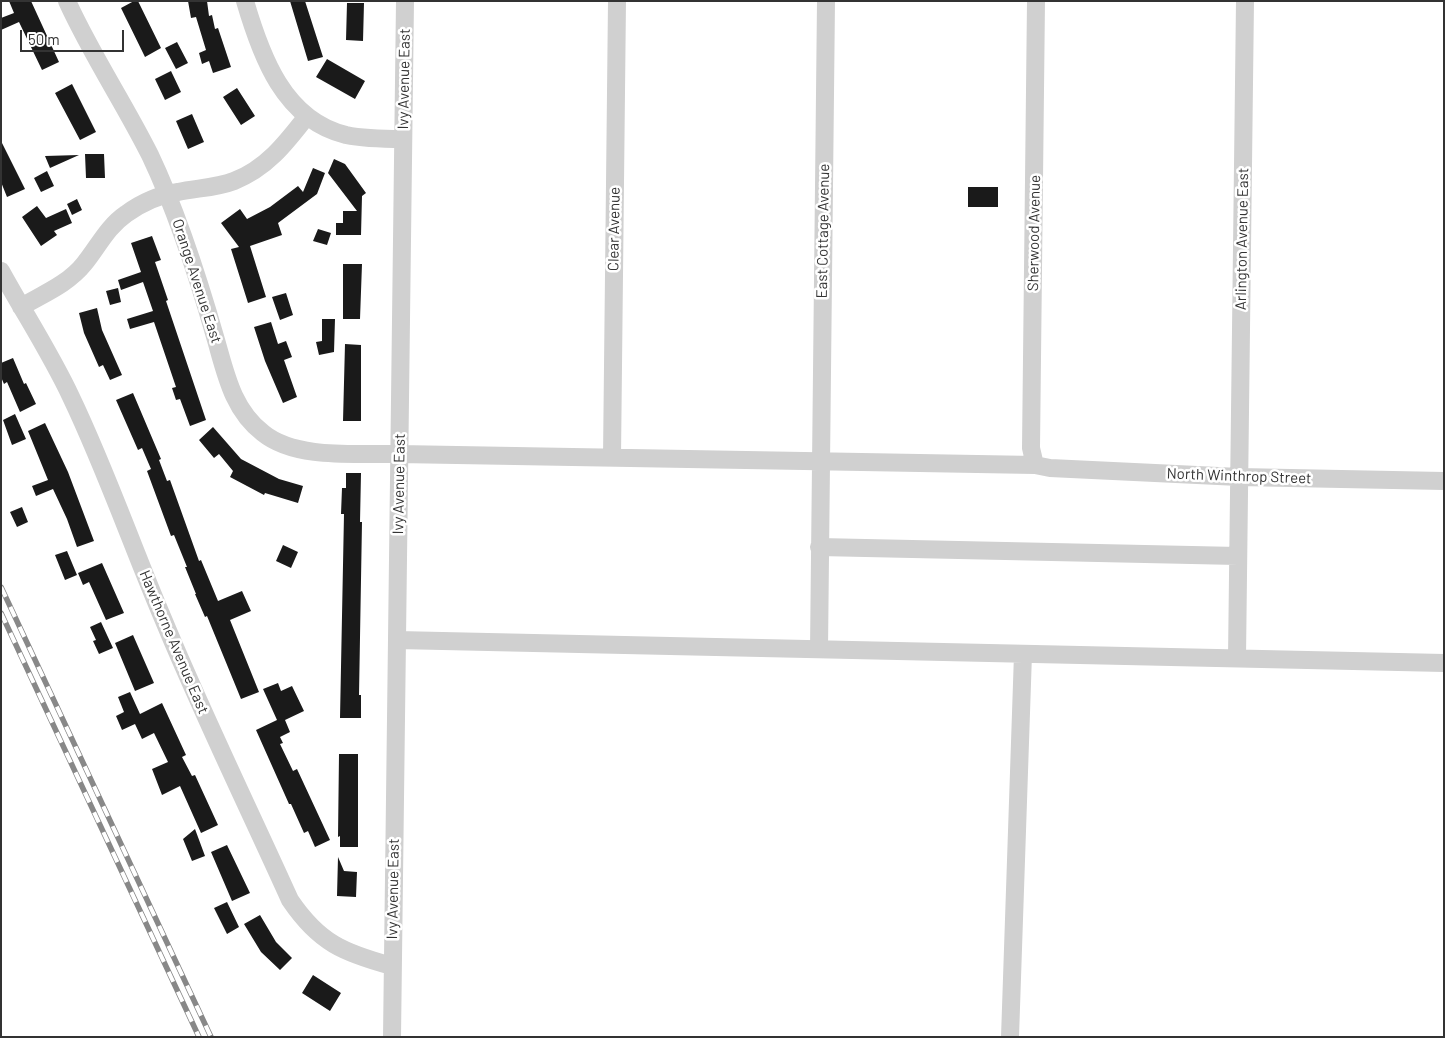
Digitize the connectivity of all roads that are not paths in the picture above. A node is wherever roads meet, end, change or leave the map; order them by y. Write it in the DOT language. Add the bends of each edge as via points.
graph roads {
  1 [pos="67,1"];
  2 [pos="245,1"];
  3 [pos="405,1"];
  4 [pos="616,1"];
  5 [pos="826,1"];
  6 [pos="1036,1"];
  7 [pos="1245,1"];
  8 [pos="307,116"];
  9 [pos="403,139"];
  10 [pos="167,194"];
  11 [pos="1,272"];
  12 [pos="21,307"];
  13 [pos="399,454"];
  14 [pos="612,457"];
  15 [pos="820,461"];
  16 [pos="1035,465"];
  17 [pos="1238,477"];
  18 [pos="1444,481"];
  19 [pos="819,547"];
  20 [pos="1238,556"];
  21 [pos="397,640"];
  22 [pos="819,649"];
  23 [pos="1023,654"];
  24 [pos="1238,658"];
  25 [pos="1444,663"];
  26 [pos="392,966"];
  27 [pos="392,1037"];
  28 [pos="1010,1037"];
  1 -- 10 [label="street, Orange Avenue East"];
  2 -- 8 [label="street" via="277,83"];
  3 -- 9 [label="street, Ivy Avenue East"];
  4 -- 14 [label="street, Clear Avenue"];
  5 -- 15 [label="street, East Cottage Avenue"];
  6 -- 16 [label="street, Sherwood Avenue" via="1031,448"];
  7 -- 17 [label="street, Arlington Avenue East"];
  8 -- 9 [label="street" via="344,134"];
  8 -- 10 [label="street" via="283,148 251,173 233,181"];
  9 -- 13 [label="street, Ivy Avenue East"];
  10 -- 12 [label="street" via="124,215 72,276"];
  10 -- 13 [label="street, Orange Avenue East" via="205,300 233,396 243,414 265,435 297,450"];
  11 -- 12 [label="street, Hawthorne Avenue East"];
  12 -- 26 [label="street, Hawthorne Avenue East" via="71,395 185,671 290,900 315,932 336,947"];
  13 -- 14 [label="street, Orange Avenue East"];
  13 -- 21 [label="street, Ivy Avenue East"];
  14 -- 15 [label="street, Orange Avenue East"];
  15 -- 16 [label="street, North Winthrop Street"];
  15 -- 19 [label="street, East Cottage Avenue"];
  16 -- 17 [label="street, North Winthrop Street"];
  17 -- 18 [label="street, North Winthrop Street"];
  17 -- 20 [label="street, Arlington Avenue East"];
  19 -- 20 [label="street"];
  19 -- 22 [label="street, East Cottage Avenue"];
  20 -- 24 [label="street, Arlington Avenue East"];
  21 -- 22 [label="street"];
  21 -- 26 [label="street, Ivy Avenue East"];
  22 -- 23 [label="street"];
  23 -- 24 [label="street"];
  23 -- 28 [label="street"];
  24 -- 25 [label="street"];
  26 -- 27 [label="street, Ivy Avenue East"];
}
